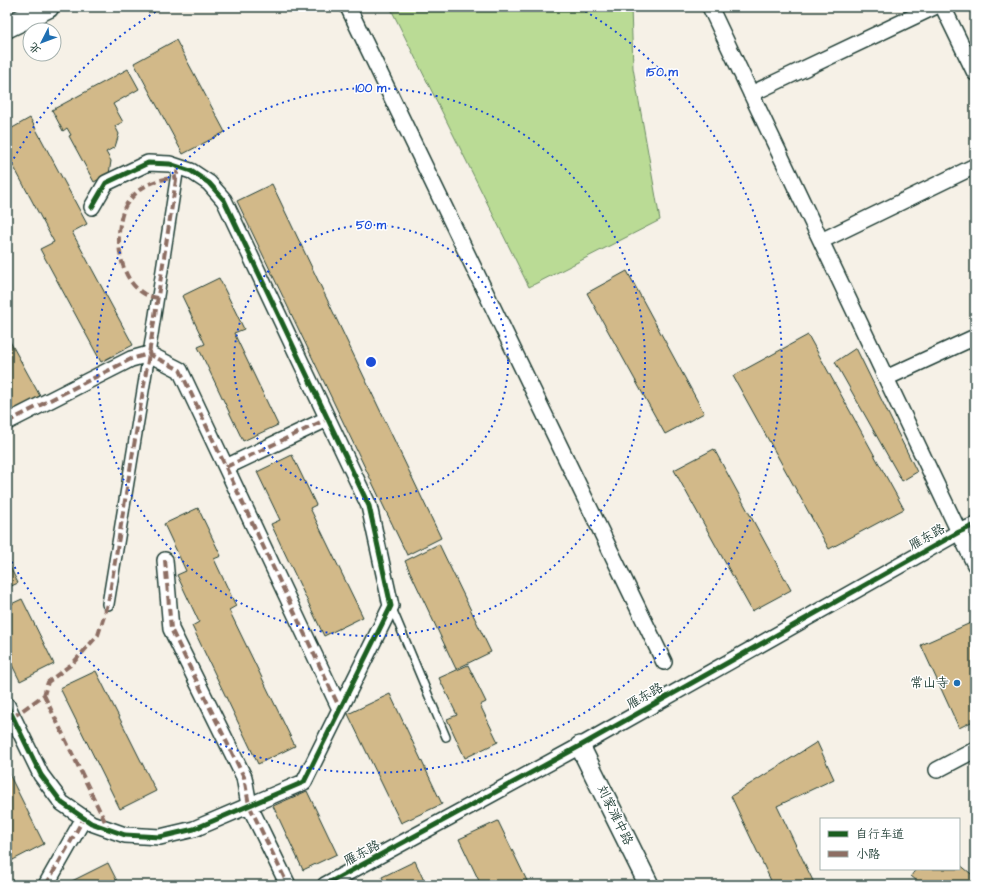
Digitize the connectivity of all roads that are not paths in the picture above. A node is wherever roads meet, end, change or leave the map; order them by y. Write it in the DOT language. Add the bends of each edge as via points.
graph roads {
  1 [pos="48,7"];
  2 [pos="348,7"];
  3 [pos="710,7"];
  4 [pos="934,7"];
  5 [pos="943,7"];
  6 [pos="7,28"];
  7 [pos="975,73"];
  8 [pos="751,94"];
  9 [pos="975,166"];
  10 [pos="178,167"];
  11 [pos="92,207"];
  12 [pos="821,241"];
  13 [pos="975,337"];
  14 [pos="149,354"];
  15 [pos="886,378"];
  16 [pos="327,419"];
  17 [pos="7,422"];
  18 [pos="226,468"];
  19 [pos="975,525"];
  20 [pos="958,532"];
  21 [pos="165,560"];
  22 [pos="975,565"];
  23 [pos="108,604"];
  24 [pos="391,606"];
  25 [pos="664,662"];
  26 [pos="7,705"];
  27 [pos="340,709"];
  28 [pos="446,737"];
  29 [pos="580,746"];
  30 [pos="975,750"];
  31 [pos="937,770"];
  32 [pos="249,805"];
  33 [pos="84,818"];
  34 [pos="46,885"];
  35 [pos="288,885"];
  36 [pos="325,885"];
  37 [pos="649,885"];
  1 -- 6 [label="main road"];
  2 -- 25 [label="street"];
  3 -- 8 [label="street"];
  4 -- 8 [label="street"];
  5 -- 7 [label="street"];
  8 -- 12 [label="street"];
  9 -- 12 [label="street"];
  10 -- 11 [label="street" via="148,163 106,183"];
  10 -- 14 [label="street"];
  10 -- 16 [label="street" via="191,171 209,183 224,200"];
  12 -- 15 [label="street"];
  13 -- 15 [label="street"];
  14 -- 17 [label="street" via="131,359"];
  14 -- 18 [label="street" via="180,370"];
  14 -- 23 [label="street"];
  15 -- 20 [label="street"];
  16 -- 18 [label="street"];
  16 -- 24 [label="street" via="368,506"];
  18 -- 27 [label="street"];
  19 -- 20 [label="street, 雁东路"];
  20 -- 22 [label="street"];
  20 -- 29 [label="street, 雁东路"];
  21 -- 32 [label="street" via="171,629 244,777"];
  24 -- 27 [label="street"];
  24 -- 28 [label="lane"];
  26 -- 33 [label="street" via="41,775 62,803"];
  27 -- 32 [label="street" via="304,782"];
  29 -- 36 [label="street, 雁东路"];
  29 -- 37 [label="street, 刘家滩中路"];
  30 -- 31 [label="street"];
  32 -- 33 [label="street" via="194,829 160,837 124,835"];
  32 -- 35 [label="street"];
  33 -- 34 [label="street"];
}
